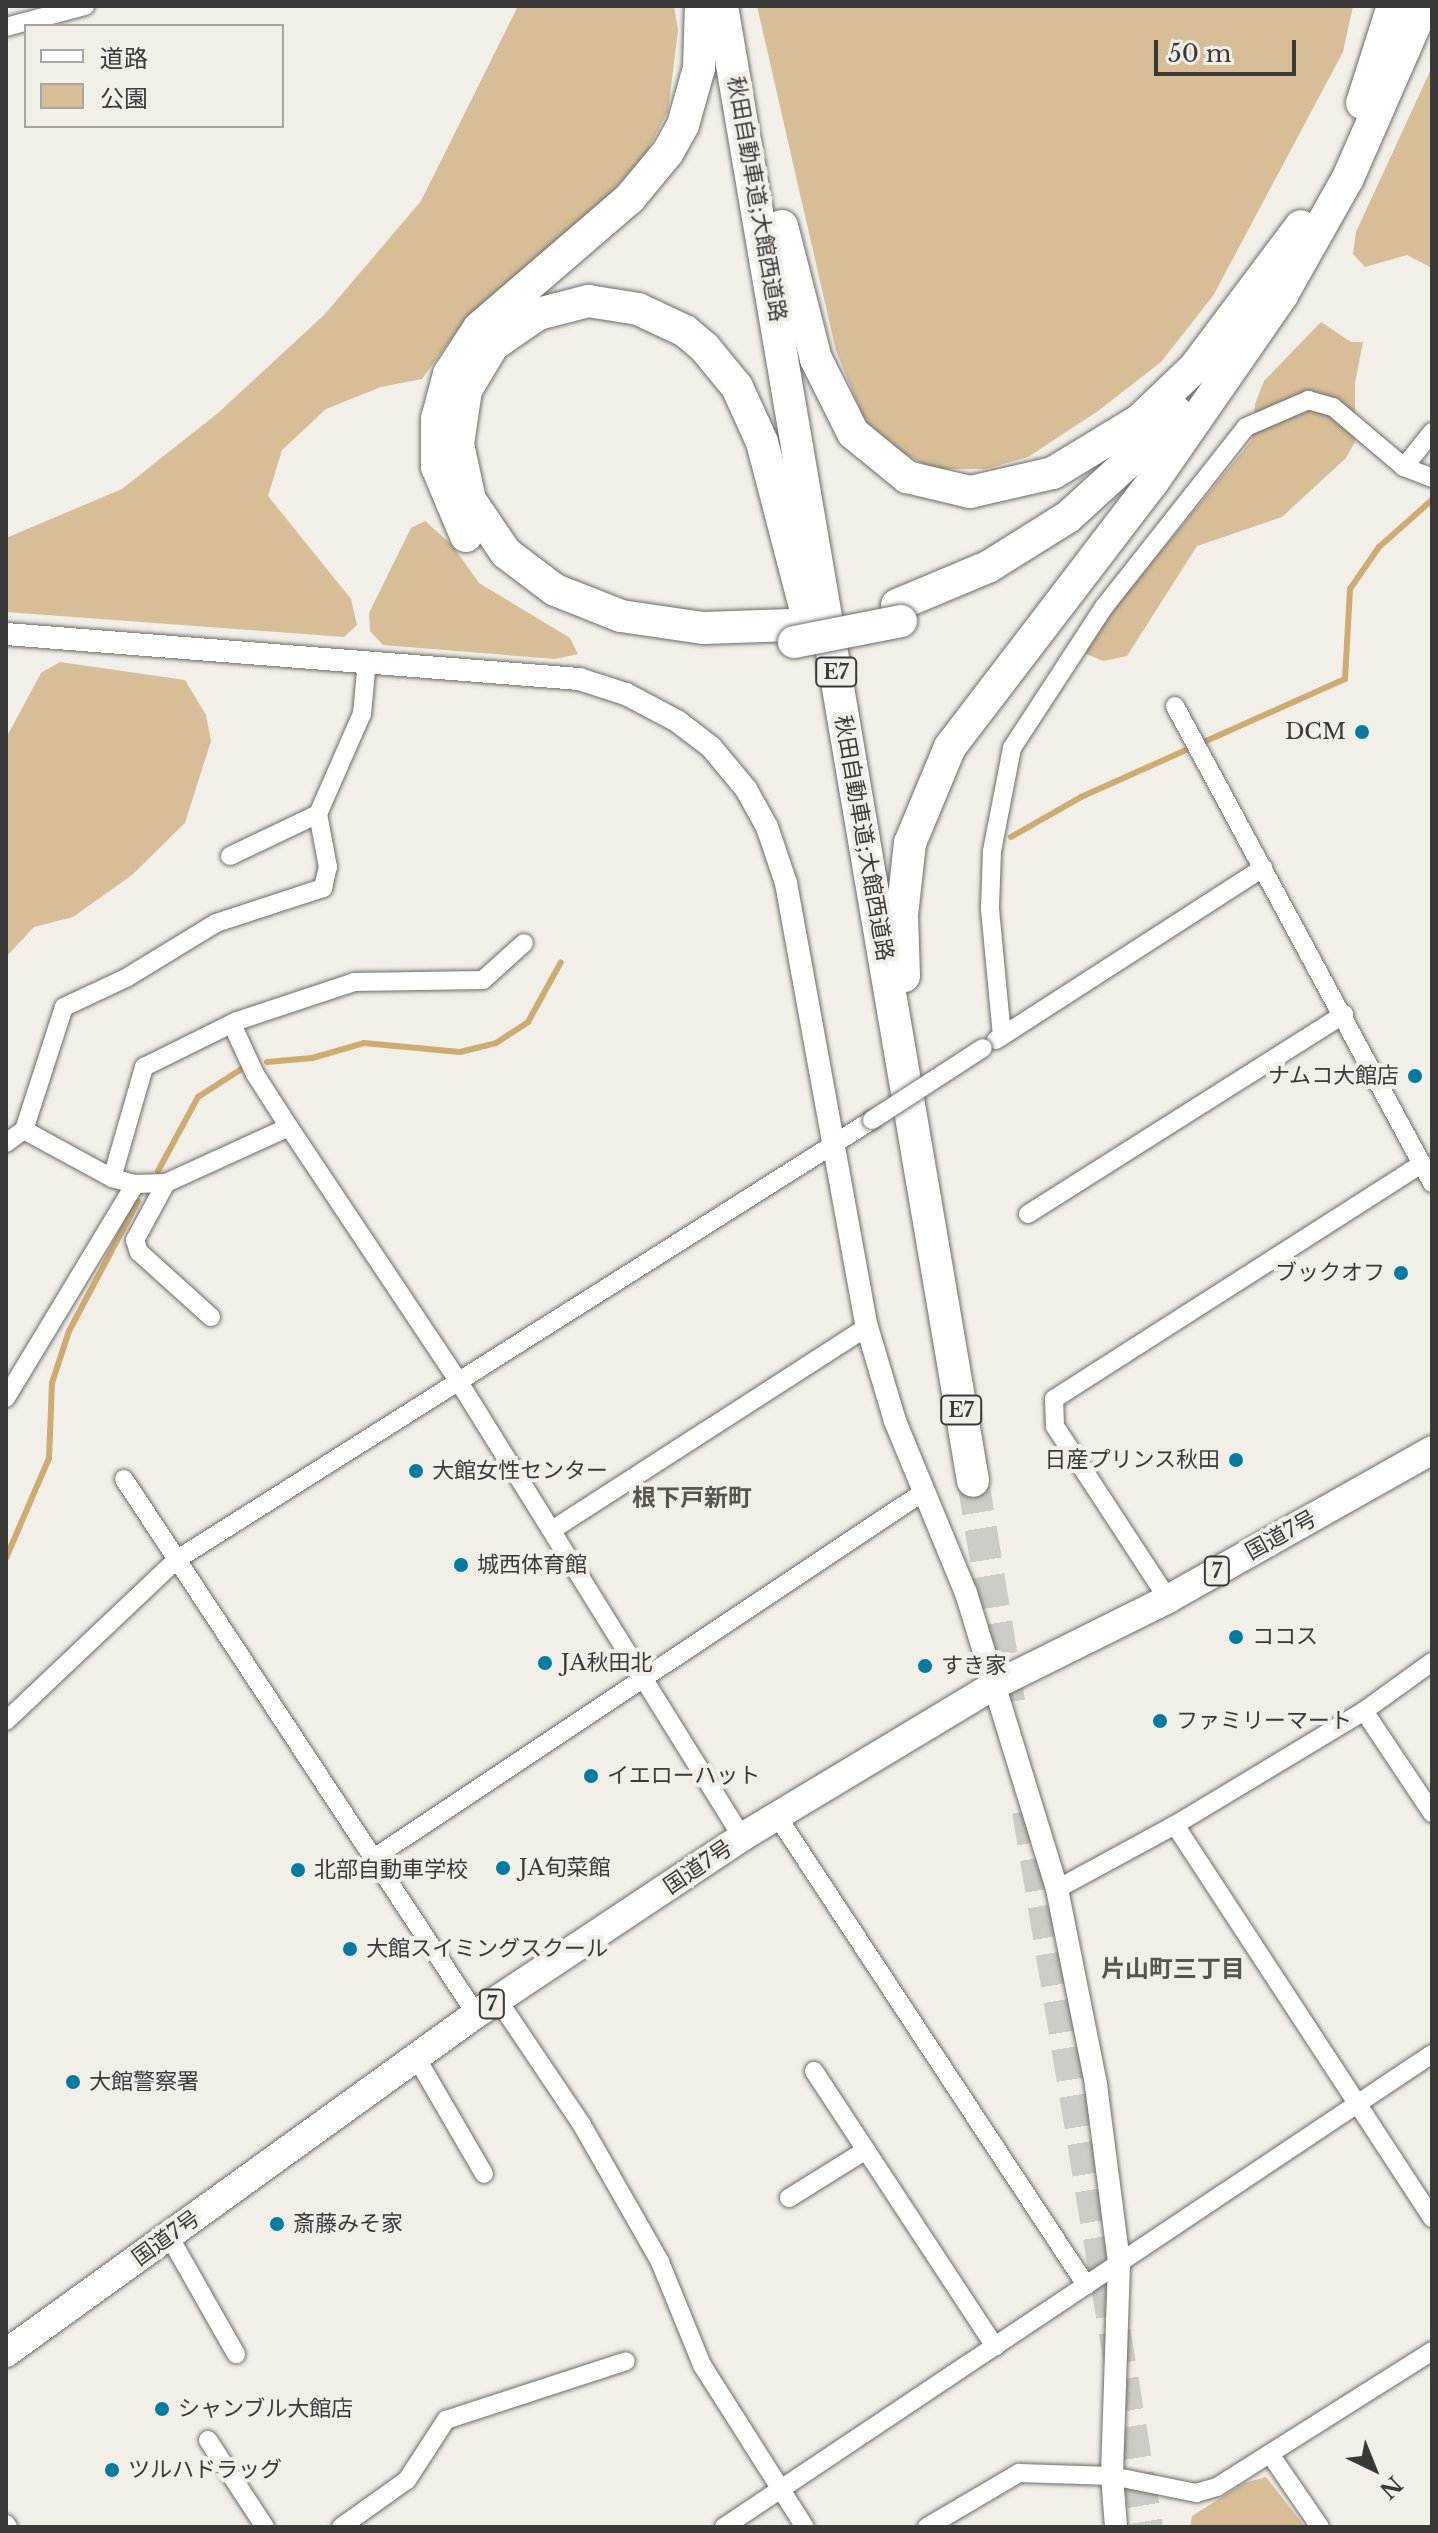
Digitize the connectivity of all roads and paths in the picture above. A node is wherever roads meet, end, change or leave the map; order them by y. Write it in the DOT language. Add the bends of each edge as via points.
graph roads {
  1 [pos="85,6"];
  2 [pos="701,6"];
  3 [pos="723,6"];
  4 [pos="1393,6"];
  5 [pos="1404,6"];
  6 [pos="1423,6"];
  7 [pos="7,22"];
  8 [pos="1357,118"];
  9 [pos="1303,224"];
  10 [pos="1213,395"];
  11 [pos="1432,432"];
  12 [pos="1404,467"];
  13 [pos="1432,478"];
  14 [pos="899,613"];
  15 [pos="6,634"];
  16 [pos="793,634"];
  17 [pos="367,660"];
  18 [pos="1175,706"];
  19 [pos="318,814"];
  20 [pos="866,855"];
  21 [pos="230,856"];
  22 [pos="1263,868"];
  23 [pos="524,943"];
  24 [pos="1344,1014"];
  25 [pos="232,1024"];
  26 [pos="1002,1036"];
  27 [pos="289,1127"];
  28 [pos="24,1130"];
  29 [pos="6,1143"];
  30 [pos="832,1149"];
  31 [pos="1422,1164"];
  32 [pos="112,1178"];
  33 [pos="166,1183"];
  34 [pos="1432,1183"];
  35 [pos="135,1184"];
  36 [pos="1028,1214"];
  37 [pos="211,1317"];
  38 [pos="867,1327"];
  39 [pos="950,1339"];
  40 [pos="459,1382"];
  41 [pos="6,1398"];
  42 [pos="1432,1450"];
  43 [pos="124,1479"];
  44 [pos="973,1481"];
  45 [pos="925,1491"];
  46 [pos="552,1530"];
  47 [pos="176,1560"];
  48 [pos="1168,1599"];
  49 [pos="1432,1662"];
  50 [pos="641,1678"];
  51 [pos="997,1684"];
  52 [pos="1364,1711"];
  53 [pos="6,1721"];
  54 [pos="1432,1813"];
  55 [pos="777,1816"];
  56 [pos="1175,1825"];
  57 [pos="742,1837"];
  58 [pos="372,1859"];
  59 [pos="1057,1889"];
  60 [pos="487,2007"];
  61 [pos="1432,2054"];
  62 [pos="416,2057"];
  63 [pos="814,2071"];
  64 [pos="1359,2101"];
  65 [pos="866,2150"];
  66 [pos="484,2174"];
  67 [pos="789,2198"];
  68 [pos="1432,2218"];
  69 [pos="169,2236"];
  70 [pos="1119,2263"];
  71 [pos="1086,2285"];
  72 [pos="995,2347"];
  73 [pos="1432,2351"];
  74 [pos="6,2353"];
  75 [pos="236,2354"];
  76 [pos="626,2361"];
  77 [pos="208,2440"];
  78 [pos="1270,2454"];
  79 [pos="1112,2476"];
  80 [pos="778,2491"];
  81 [pos="255,2524"];
  82 [pos="341,2527"];
  83 [pos="724,2527"];
  84 [pos="805,2527"];
  85 [pos="927,2527"];
  86 [pos="1116,2527"];
  87 [pos="1320,2527"];
  1 -- 7 [label="street"];
  2 -- 16 [label="highway" via="699,68 683,125 668,152 630,198 502,305 463,350 441,397 437,467 464,534 498,573 543,607 594,630 651,642 722,648"];
  3 -- 9 [label="highway" via="828,389 868,450 927,486 995,491 1053,473 1113,441 1195,367"];
  3 -- 20 [label="highway, 秋田自動車道;大館西道路 / E7"];
  4 -- 8 [label="highway"];
  5 -- 8 [label="highway"];
  6 -- 10 [label="highway" via="1373,126 1318,234"];
  8 -- 9 [label="highway"];
  9 -- 14 [label="highway" via="1202,375 1102,488 1015,552"];
  10 -- 14 [label="highway" via="1153,467 1064,543 973,595"];
  10 -- 39 [label="highway" via="978,706 934,778 910,843 902,915 905,984"];
  11 -- 12 [label="street"];
  12 -- 13 [label="street"];
  12 -- 26 [label="street" via="1333,407 1308,400 1246,427 1104,607 1012,748 992,851 990,908"];
  14 -- 16 [label="highway"];
  15 -- 17 [label="street"];
  16 -- 20 [label="highway" via="621,616 555,590 506,553 470,500 458,444 466,390 493,345 538,314 588,301 612,303 685,331 722,366 750,413 772,477"];
  17 -- 19 [label="street" via="362,714"];
  17 -- 30 [label="street" via="579,679 626,694 677,721 723,759 767,827 786,883"];
  18 -- 22 [label="street"];
  19 -- 21 [label="street"];
  19 -- 28 [label="street" via="328,867 323,888 216,923 126,978 64,1007"];
  20 -- 39 [label="highway, 秋田自動車道;大館西道路 / E7"];
  22 -- 24 [label="street"];
  22 -- 26 [label="street"];
  23 -- 25 [label="street" via="483,980 354,982"];
  24 -- 31 [label="street"];
  24 -- 36 [label="street"];
  25 -- 27 [label="street" via="255,1074"];
  25 -- 32 [label="street" via="144,1067"];
  26 -- 30 [label="street, bridge"];
  27 -- 33 [label="street"];
  27 -- 40 [label="street"];
  28 -- 29 [label="street"];
  28 -- 32 [label="street"];
  30 -- 38 [label="street"];
  30 -- 40 [label="street"];
  31 -- 34 [label="street"];
  31 -- 48 [label="street" via="1054,1399 1055,1426"];
  32 -- 35 [label="street"];
  33 -- 35 [label="street"];
  33 -- 37 [label="street" via="135,1240 139,1252"];
  35 -- 41 [label="street"];
  38 -- 45 [label="street" via="895,1421"];
  38 -- 46 [label="street"];
  39 -- 44 [label="highway, 秋田自動車道;大館西道路 / E7"];
  40 -- 46 [label="street"];
  40 -- 47 [label="street"];
  42 -- 48 [label="highway, 国道7号 / 7"];
  43 -- 47 [label="street"];
  45 -- 50 [label="street"];
  45 -- 51 [label="street"];
  46 -- 50 [label="street"];
  47 -- 53 [label="street"];
  47 -- 58 [label="street"];
  48 -- 51 [label="highway, 国道7号 / 7"];
  49 -- 52 [label="street"];
  50 -- 57 [label="street"];
  50 -- 58 [label="street"];
  51 -- 55 [label="highway, 国道7号 / 7"];
  51 -- 59 [label="street"];
  52 -- 54 [label="street"];
  52 -- 56 [label="street"];
  55 -- 57 [label="highway, 国道7号 / 7"];
  55 -- 71 [label="street"];
  56 -- 59 [label="street"];
  56 -- 64 [label="street"];
  57 -- 60 [label="highway, 国道7号 / 7"];
  58 -- 60 [label="street"];
  59 -- 70 [label="street" via="1096,2085"];
  60 -- 62 [label="highway, 国道7号 / 7"];
  60 -- 80 [label="street" via="582,2125 660,2262 702,2365"];
  61 -- 64 [label="street"];
  62 -- 66 [label="street"];
  62 -- 69 [label="highway, 国道7号 / 7"];
  63 -- 65 [label="street"];
  64 -- 68 [label="street"];
  64 -- 70 [label="street"];
  65 -- 67 [label="street"];
  65 -- 72 [label="street"];
  69 -- 74 [label="highway, 国道7号 / 7"];
  69 -- 75 [label="street"];
  70 -- 71 [label="street"];
  70 -- 79 [label="street"];
  71 -- 72 [label="street"];
  72 -- 80 [label="street"];
  73 -- 78 [label="street"];
  76 -- 82 [label="street" via="446,2420 407,2480"];
  77 -- 81 [label="street"];
  78 -- 79 [label="street" via="1217,2487 1196,2493"];
  78 -- 87 [label="street"];
  79 -- 85 [label="street" via="1019,2473"];
  79 -- 86 [label="street"];
  80 -- 83 [label="street"];
  80 -- 84 [label="street"];
}
